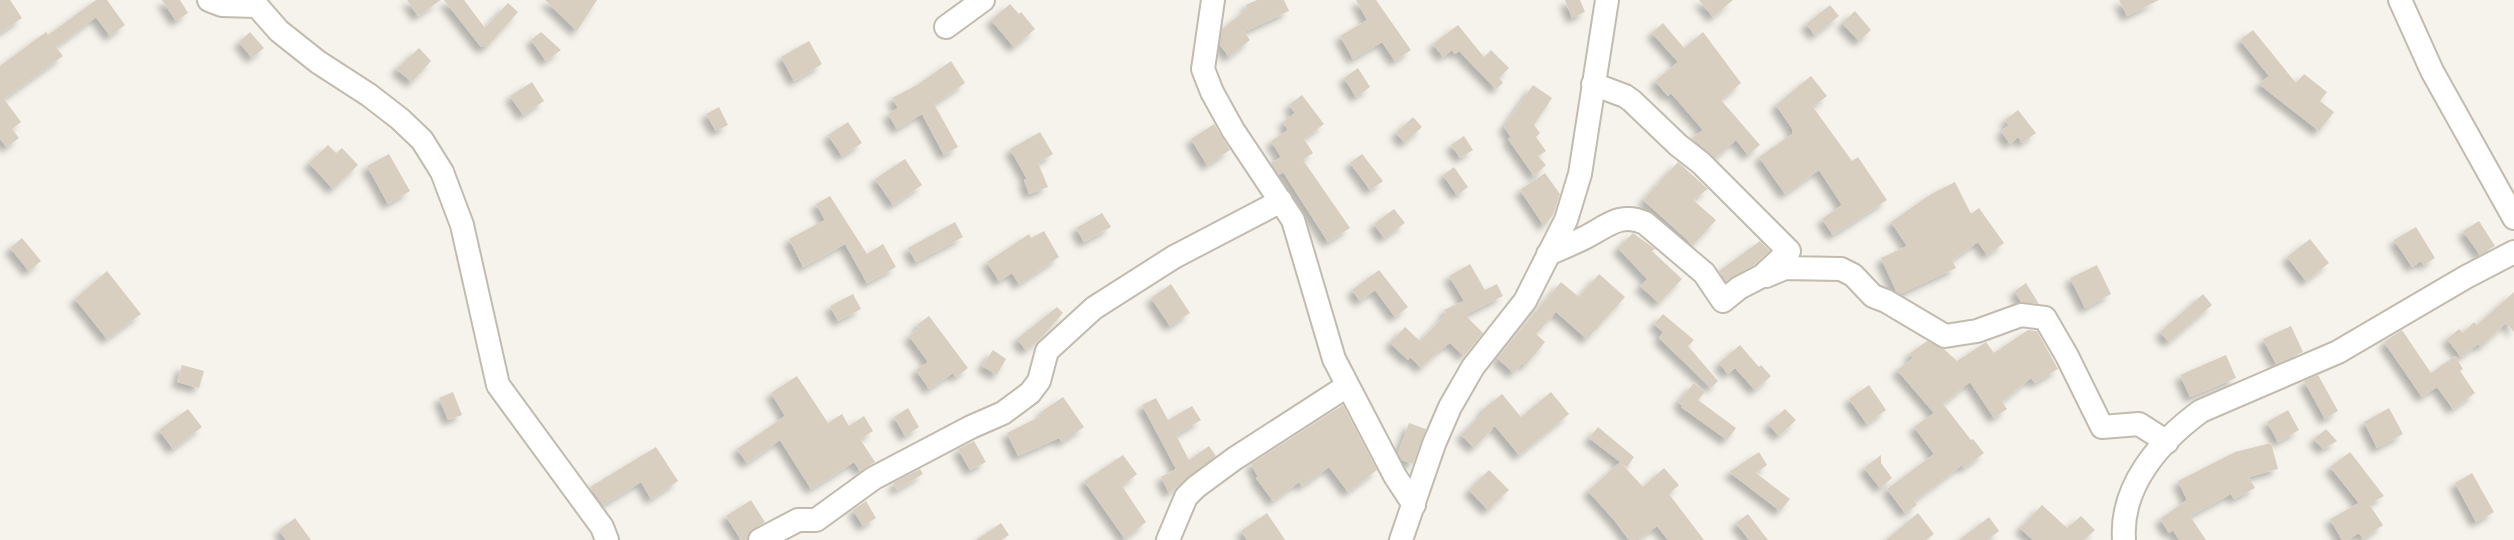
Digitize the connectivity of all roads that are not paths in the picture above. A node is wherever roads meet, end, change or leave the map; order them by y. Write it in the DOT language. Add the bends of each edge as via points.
graph roads {
  1 [pos="209,0"];
  2 [pos="983,0"];
  3 [pos="1213,0"];
  4 [pos="1607,0"];
  5 [pos="2400,0"];
  6 [pos="258,3"];
  7 [pos="946,27"];
  8 [pos="1593,84"];
  9 [pos="1281,201"];
  10 [pos="2514,218"];
  11 [pos="2514,252"];
  12 [pos="1548,254"];
  13 [pos="1762,276"];
  14 [pos="1347,386"];
  15 [pos="2167,442"];
  16 [pos="1414,505"];
  17 [pos="607,540"];
  18 [pos="760,540"];
  19 [pos="1168,540"];
  20 [pos="1401,540"];
  21 [pos="2124,540"];
  1 -- 6 [label="street" via="222,5"];
  2 -- 7 [label="street"];
  3 -- 9 [label="street" via="1203,69 1206,80 1233,130"];
  4 -- 8 [label="street"];
  5 -- 10 [label="street" via="2432,71"];
  6 -- 17 [label="street" via="279,31 369,95 422,140 442,172 462,225 498,385 602,527"];
  8 -- 12 [label="street" via="1580,174 1566,220"];
  8 -- 13 [label="street" via="1632,101 1789,251"];
  9 -- 14 [label="street" via="1298,232 1334,359"];
  9 -- 18 [label="street" via="1174,257 1094,308 1047,351 1039,381 1003,413 874,478 816,520 798,520"];
  11 -- 15 [label="street" via="2338,352 2201,411"];
  12 -- 13 [label="street" via="1615,220 1636,218 1704,273 1724,301"];
  12 -- 16 [label="street" via="1525,301 1473,366 1450,407"];
  13 -- 15 [label="street" via="1785,268 1841,269 1873,296 1945,336 1977,331 2021,315 2045,318 2102,427 2139,424"];
  14 -- 16 [label="street"];
  14 -- 19 [label="street" via="1196,487 1186,497"];
  15 -- 21 [label="street" via="2136,480 2127,504"];
  16 -- 20 [label="street"];
}
